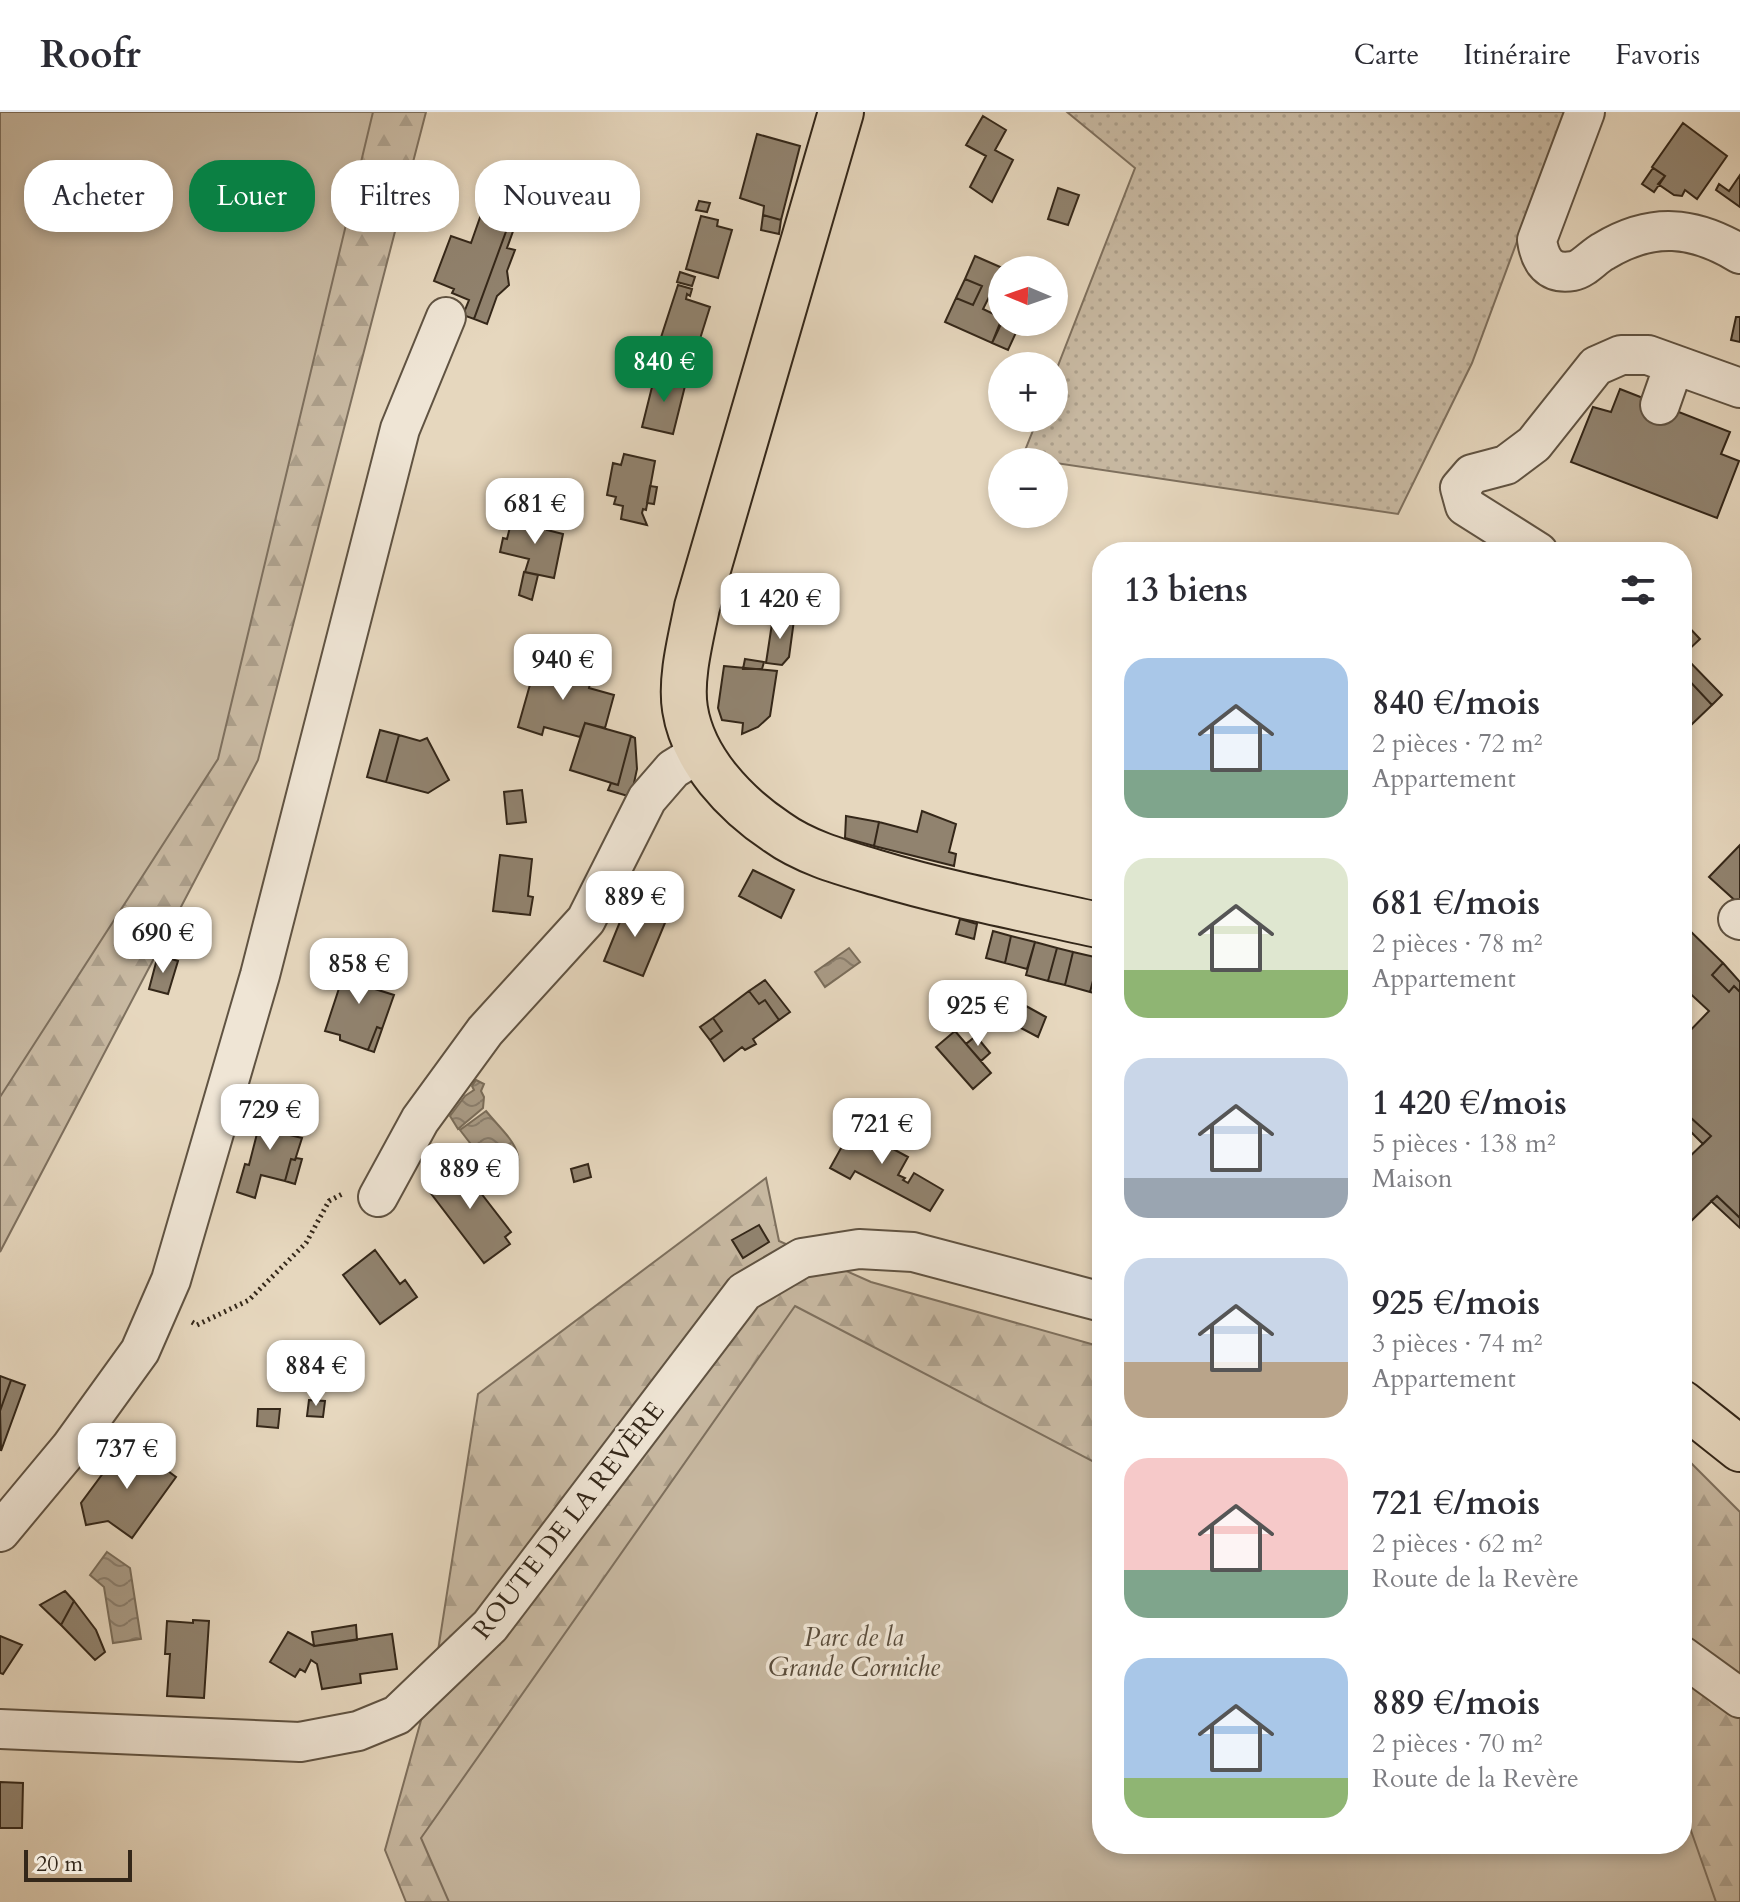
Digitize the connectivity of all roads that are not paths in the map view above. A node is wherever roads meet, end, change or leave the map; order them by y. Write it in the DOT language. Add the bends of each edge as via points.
graph roads {
  1 [pos="841,112"];
  2 [pos="1585,112"];
  3 [pos="1740,254"];
  4 [pos="446,317"];
  5 [pos="1674,365"];
  6 [pos="1740,388"];
  7 [pos="1660,405"];
  8 [pos="1522,542"];
  9 [pos="699,753"];
  10 [pos="1092,924"];
  11 [pos="378,1197"];
  12 [pos="1092,1299"];
  13 [pos="1692,1411"];
  14 [pos="1740,1449"];
  15 [pos="0,1532"];
  16 [pos="1692,1663"];
  17 [pos="1740,1698"];
  18 [pos="0,1729"];
  1 -- 9 [label="main road" via="697,607 686,658 685,708"];
  2 -- 3 [label="street" via="1537,240 1544,264 1555,271 1576,271 1606,249 1669,231 1710,237"];
  4 -- 15 [label="street" via="400,429 260,975 175,1265 140,1351"];
  5 -- 6 [label="street"];
  5 -- 7 [label="street"];
  5 -- 8 [label="street" via="1648,355 1621,355 1596,366 1534,444 1506,465 1472,474 1460,488 1465,506"];
  9 -- 10 [label="main road" via="735,798 778,833 834,860"];
  9 -- 11 [label="street" via="673,769 647,799 586,920 485,1031 420,1120"];
  12 -- 18 [label="street, ROUTE DE LA REVÈRE" via="913,1252 859,1249 802,1258 744,1292 490,1626 397,1715 358,1731 300,1742"];
  13 -- 14 [label="main road"];
  16 -- 17 [label="street"];
}
